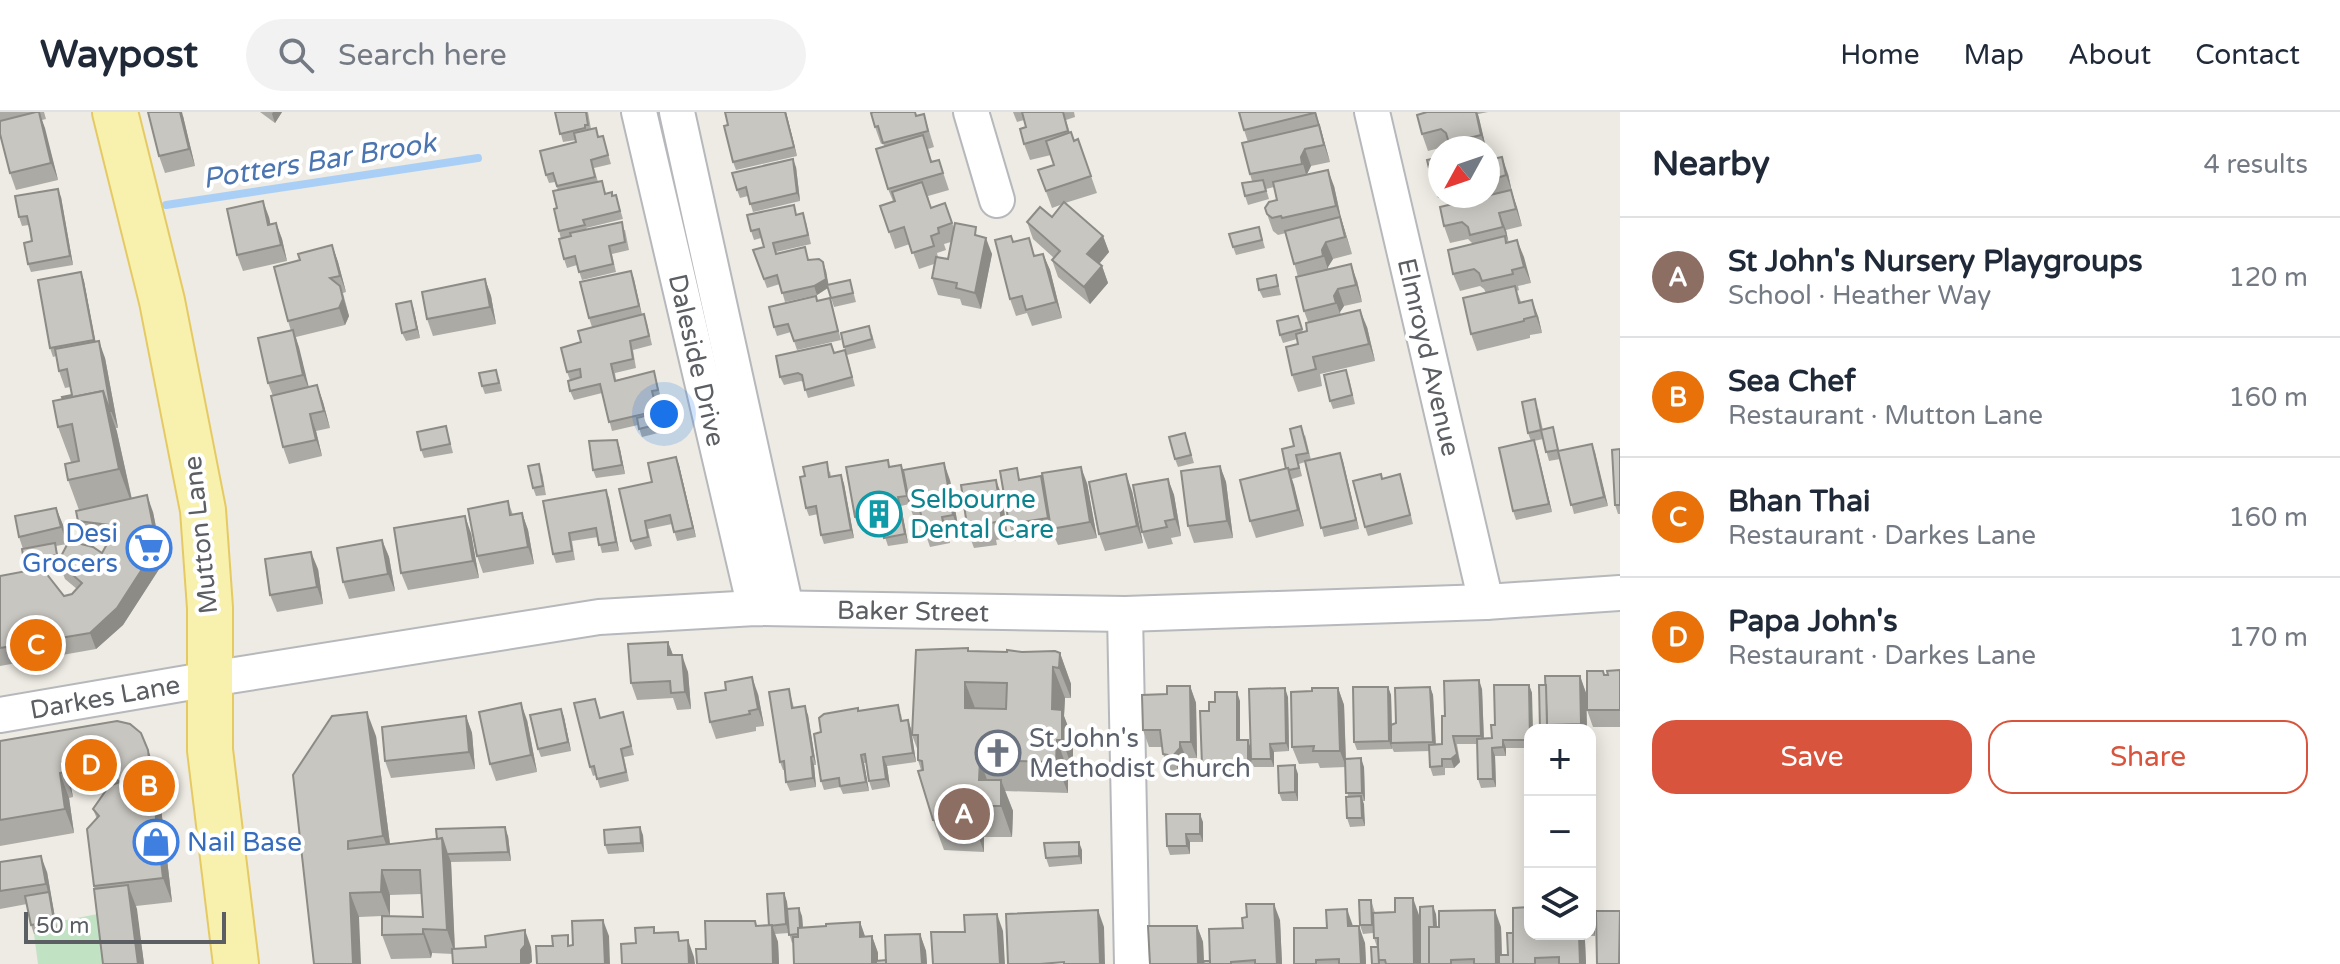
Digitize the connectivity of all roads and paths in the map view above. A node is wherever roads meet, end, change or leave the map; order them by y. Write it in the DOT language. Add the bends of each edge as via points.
graph roads {
  1 [pos="115,112"];
  2 [pos="639,112"];
  3 [pos="677,112"];
  4 [pos="971,112"];
  5 [pos="1372,112"];
  6 [pos="997,200"];
  7 [pos="1620,593"];
  8 [pos="1486,602"];
  9 [pos="771,608"];
  10 [pos="1125,614"];
  11 [pos="210,679"];
  12 [pos="0,715"];
  13 [pos="236,964"];
  14 [pos="1132,964"];
  1 -- 11 [label="main road, Mutton Lane" via="162,301 203,510"];
  2 -- 9 [label="street, Daleside Drive"];
  3 -- 9 [label="street, Daleside Drive"];
  4 -- 6 [label="street"];
  5 -- 8 [label="street, Elmroyd Avenue"];
  7 -- 8 [label="street, Baker Street"];
  8 -- 10 [label="street, Baker Street"];
  9 -- 10 [label="street, Baker Street"];
  9 -- 11 [label="street, Baker Street" via="599,617"];
  10 -- 14 [label="street"];
  11 -- 12 [label="street, Darkes Lane"];
  11 -- 13 [label="main road, Mutton Lane" via="210,750"];
}
